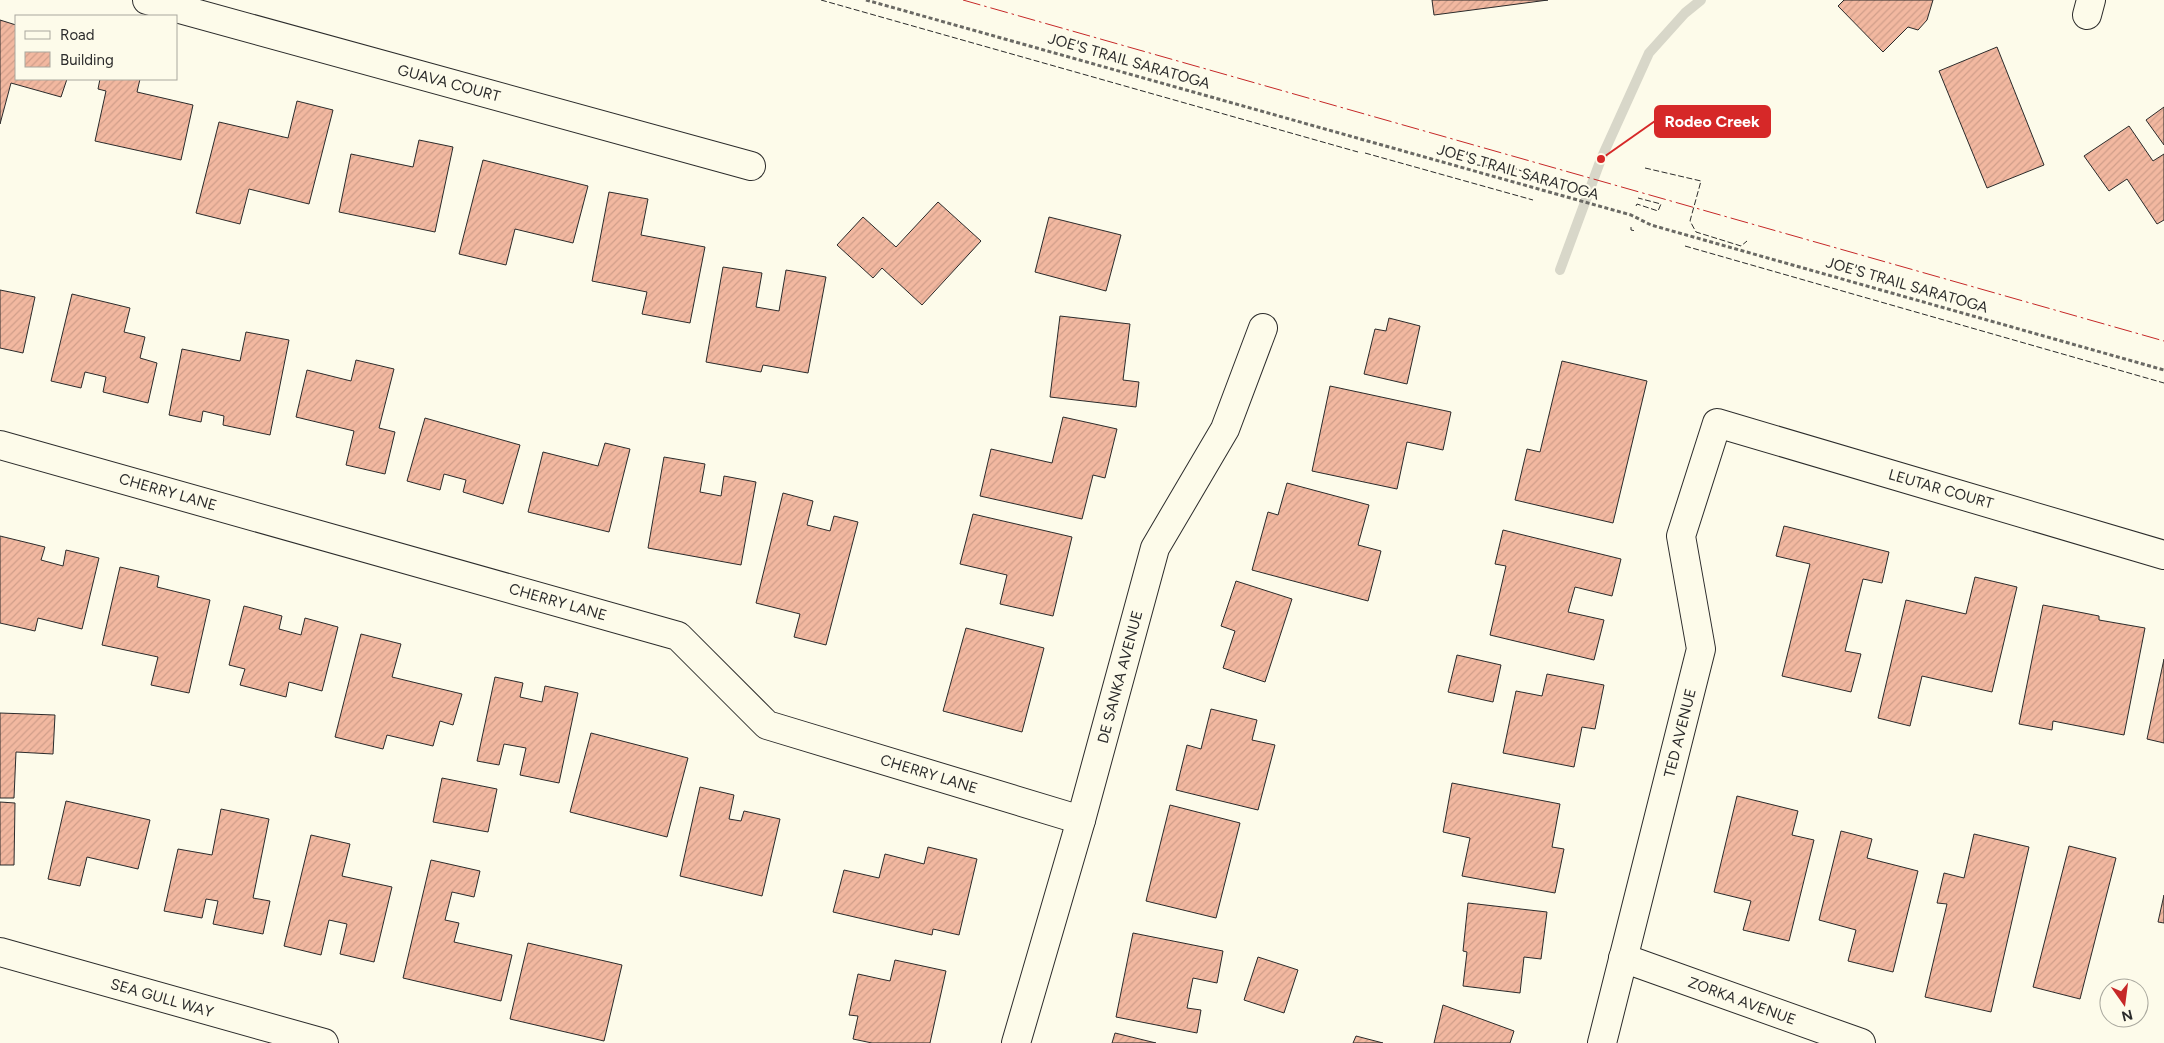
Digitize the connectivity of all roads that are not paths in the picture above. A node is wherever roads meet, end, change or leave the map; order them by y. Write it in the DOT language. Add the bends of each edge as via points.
graph roads {
  1 [pos="147,0"];
  2 [pos="751,166"];
  3 [pos="1263,328"];
  4 [pos="1717,423"];
  5 [pos="0,444"];
  6 [pos="2164,555"];
  7 [pos="1081,820"];
  8 [pos="0,952"];
  9 [pos="1622,958"];
  10 [pos="324,1043"];
  11 [pos="1016,1043"];
  12 [pos="1602,1043"];
  13 [pos="1861,1043"];
  1 -- 2 [label="street, GUAVA COURT"];
  3 -- 7 [label="street, DE SANKA AVENUE" via="1225,429 1155,548"];
  4 -- 6 [label="street, LEUTAR COURT"];
  4 -- 9 [label="street, TED AVENUE" via="1681,536 1701,649"];
  5 -- 7 [label="street, CHERRY LANE" via="678,636 767,725"];
  7 -- 11 [label="street, DE SANKA AVENUE"];
  8 -- 10 [label="street, SEA GULL WAY"];
  9 -- 12 [label="street, TED AVENUE"];
  9 -- 13 [label="street, ZORKA AVENUE"];
}
